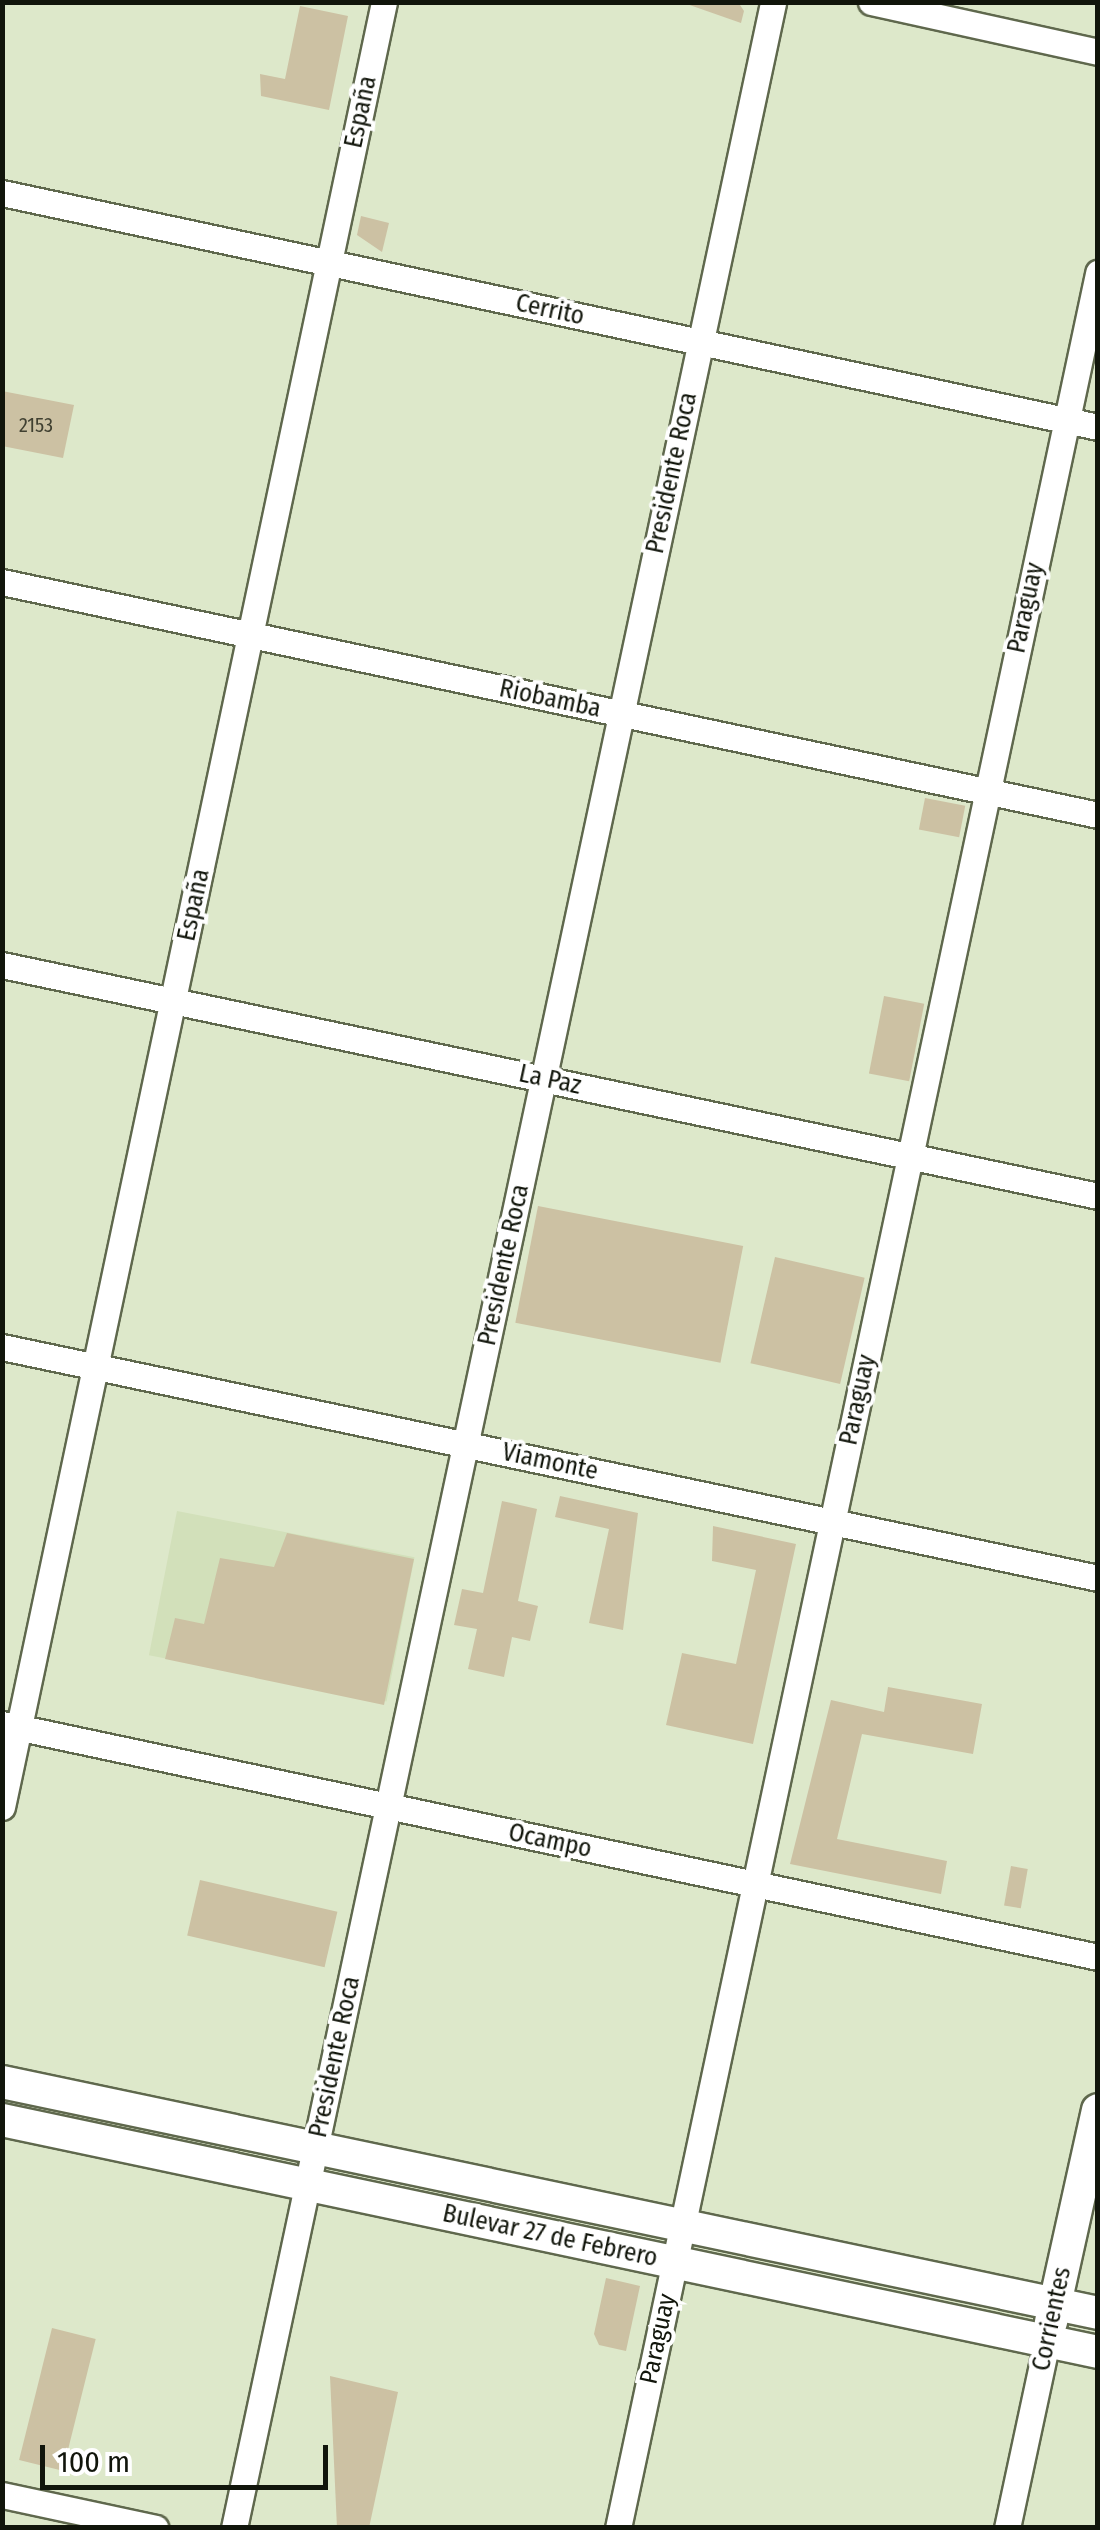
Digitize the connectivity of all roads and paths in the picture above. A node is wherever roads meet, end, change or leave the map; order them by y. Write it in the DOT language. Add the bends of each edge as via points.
graph roads {
  1 [pos="384,2"];
  2 [pos="772,2"];
  3 [pos="871,2"];
  4 [pos="1098,52"];
  5 [pos="2,193"];
  6 [pos="330,264"];
  7 [pos="1098,273"];
  8 [pos="700,342"];
  9 [pos="1066,420"];
  10 [pos="1098,427"];
  11 [pos="2,582"];
  12 [pos="251,635"];
  13 [pos="621,714"];
  14 [pos="987,791"];
  15 [pos="1098,815"];
  16 [pos="2,965"];
  17 [pos="173,1001"];
  18 [pos="543,1079"];
  19 [pos="910,1156"];
  20 [pos="1098,1196"];
  21 [pos="2,1347"];
  22 [pos="96,1366"];
  23 [pos="465,1444"];
  24 [pos="832,1522"];
  25 [pos="1098,1578"];
  26 [pos="11,1726"];
  27 [pos="388,1806"];
  28 [pos="2,1807"];
  29 [pos="754,1884"];
  30 [pos="1098,1957"];
  31 [pos="2,2082"];
  32 [pos="1098,2110"];
  33 [pos="2,2120"];
  34 [pos="316,2148"];
  35 [pos="1091,2166"];
  36 [pos="308,2184"];
  37 [pos="682,2225"];
  38 [pos="675,2262"];
  39 [pos="1054,2304"];
  40 [pos="1098,2313"];
  41 [pos="1048,2341"];
  42 [pos="1098,2352"];
  43 [pos="2,2495"];
  44 [pos="156,2528"];
  45 [pos="234,2528"];
  46 [pos="618,2528"];
  47 [pos="1007,2528"];
  1 -- 6 [label="street, España"];
  2 -- 8 [label="street, Presidente Roca"];
  3 -- 4 [label="street"];
  5 -- 6 [label="street, Cerrito"];
  6 -- 8 [label="street, Cerrito"];
  6 -- 12 [label="street, España"];
  7 -- 9 [label="street, Paraguay"];
  8 -- 9 [label="street, Cerrito"];
  8 -- 13 [label="street, Presidente Roca"];
  9 -- 10 [label="street, Cerrito"];
  9 -- 14 [label="street, Paraguay"];
  11 -- 12 [label="street, Riobamba"];
  12 -- 13 [label="street, Riobamba"];
  12 -- 17 [label="street, España"];
  13 -- 14 [label="street, Riobamba"];
  13 -- 18 [label="street, Presidente Roca"];
  14 -- 15 [label="street, Riobamba"];
  14 -- 19 [label="street, Paraguay"];
  16 -- 17 [label="street, La Paz"];
  17 -- 18 [label="street, La Paz"];
  17 -- 22 [label="street, España"];
  18 -- 19 [label="street, La Paz"];
  18 -- 23 [label="street, Presidente Roca"];
  19 -- 20 [label="street, La Paz"];
  19 -- 24 [label="street, Paraguay"];
  21 -- 22 [label="street, Viamonte"];
  22 -- 23 [label="street, Viamonte"];
  22 -- 26 [label="street, España"];
  23 -- 24 [label="street, Viamonte"];
  23 -- 27 [label="street, Presidente Roca"];
  24 -- 25 [label="street, Viamonte"];
  24 -- 29 [label="street, Paraguay"];
  26 -- 27 [label="street, Ocampo"];
  26 -- 28 [label="street, España"];
  27 -- 29 [label="street, Ocampo"];
  27 -- 34 [label="street, Presidente Roca"];
  29 -- 30 [label="street, Ocampo"];
  29 -- 37 [label="street, Paraguay"];
  31 -- 34 [label="main road, Bulevar 27 de Febrero"];
  32 -- 35 [label="main road, Corrientes"];
  33 -- 36 [label="main road, Bulevar 27 de Febrero"];
  34 -- 36 [label="street, Presidente Roca"];
  34 -- 37 [label="main road, Bulevar 27 de Febrero"];
  35 -- 39 [label="main road, Corrientes"];
  36 -- 38 [label="main road, Bulevar 27 de Febrero"];
  36 -- 45 [label="street, Presidente Roca"];
  37 -- 38 [label="street, Paraguay"];
  37 -- 39 [label="main road, Bulevar 27 de Febrero"];
  38 -- 41 [label="main road, Bulevar 27 de Febrero"];
  38 -- 46 [label="street, Paraguay"];
  39 -- 40 [label="main road, Bulevar 27 de Febrero"];
  39 -- 41 [label="main road, Corrientes"];
  41 -- 42 [label="main road, Bulevar 27 de Febrero"];
  41 -- 47 [label="street, Corrientes"];
  43 -- 44 [label="street"];
}
